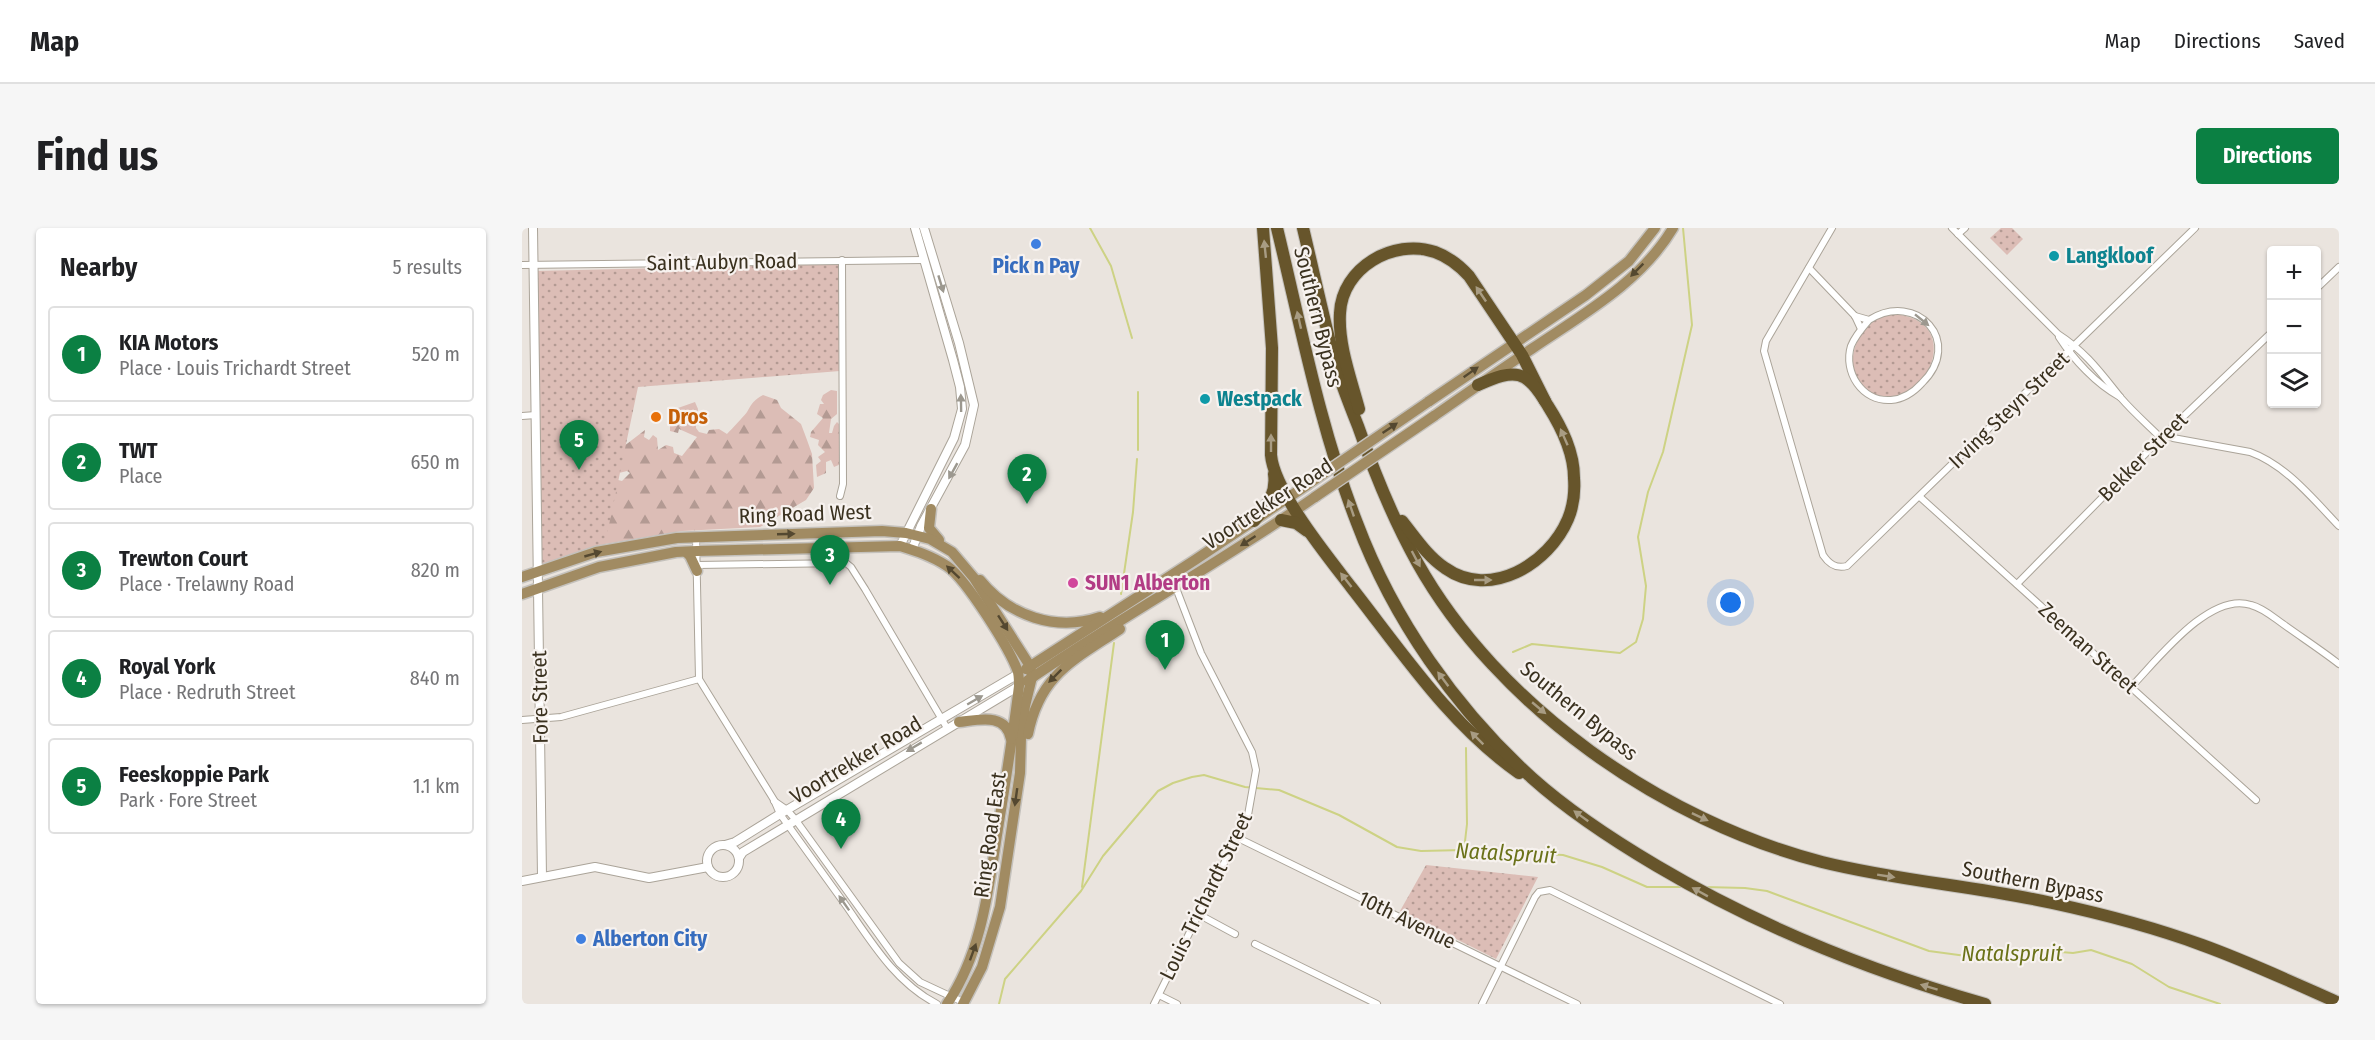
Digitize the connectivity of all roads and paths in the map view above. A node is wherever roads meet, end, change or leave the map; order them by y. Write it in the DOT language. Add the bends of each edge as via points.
graph roads {
  1 [pos="533,228"];
  2 [pos="915,228"];
  3 [pos="924,228"];
  4 [pos="1263,228"];
  5 [pos="1277,228"];
  6 [pos="1304,228"];
  7 [pos="1655,228"];
  8 [pos="1673,228"];
  9 [pos="1832,228"];
  10 [pos="1952,228"];
  11 [pos="1965,228"];
  12 [pos="2195,228"];
  13 [pos="1958,234"];
  14 [pos="842,260"];
  15 [pos="923,260"];
  16 [pos="522,265"];
  17 [pos="533,265"];
  18 [pos="2339,267"];
  19 [pos="1809,268"];
  20 [pos="2321,284"];
  21 [pos="1855,315"];
  22 [pos="1869,320"];
  23 [pos="1861,329"];
  24 [pos="2058,334"];
  25 [pos="2267,336"];
  26 [pos="1514,342"];
  27 [pos="2075,345"];
  28 [pos="2069,351"];
  29 [pos="1522,355"];
  30 [pos="1478,385"];
  31 [pos="2121,398"];
  32 [pos="1545,401"];
  33 [pos="536,415"];
  34 [pos="522,416"];
  35 [pos="2164,436"];
  36 [pos="1373,468"];
  37 [pos="1274,471"];
  38 [pos="840,496"];
  39 [pos="1920,497"];
  40 [pos="1289,498"];
  41 [pos="1391,508"];
  42 [pos="931,509"];
  43 [pos="1296,510"];
  44 [pos="1281,520"];
  45 [pos="1254,521"];
  46 [pos="2339,526"];
  47 [pos="906,533"];
  48 [pos="1313,535"];
  49 [pos="918,536"];
  50 [pos="696,537"];
  51 [pos="900,546"];
  52 [pos="912,550"];
  53 [pos="691,551"];
  54 [pos="952,552"];
  55 [pos="697,568"];
  56 [pos="967,568"];
  57 [pos="538,573"];
  58 [pos="522,577"];
  59 [pos="2017,584"];
  60 [pos="1175,589"];
  61 [pos="538,590"];
  62 [pos="522,594"];
  63 [pos="1109,615"];
  64 [pos="2339,663"];
  65 [pos="1031,672"];
  66 [pos="1018,674"];
  67 [pos="699,679"];
  68 [pos="1019,686"];
  69 [pos="2132,686"];
  70 [pos="522,720"];
  71 [pos="541,720"];
  72 [pos="941,720"];
  73 [pos="959,722"];
  74 [pos="947,728"];
  75 [pos="1011,748"];
  76 [pos="860,767"];
  77 [pos="1020,772"];
  78 [pos="866,776"];
  79 [pos="1556,798"];
  80 [pos="2256,800"];
  81 [pos="783,812"];
  82 [pos="791,822"];
  83 [pos="1236,837"];
  84 [pos="725,845"];
  85 [pos="739,858"];
  86 [pos="708,867"];
  87 [pos="542,878"];
  88 [pos="522,881"];
  89 [pos="1198,914"];
  90 [pos="1235,934"];
  91 [pos="1255,944"];
  92 [pos="1501,967"];
  93 [pos="1159,995"];
  94 [pos="949,1000"];
  95 [pos="966,1003"];
  96 [pos="2339,1003"];
  97 [pos="937,1004"];
  98 [pos="1154,1004"];
  99 [pos="1177,1004"];
  100 [pos="1377,1004"];
  101 [pos="1482,1004"];
  102 [pos="1577,1004"];
  103 [pos="1780,1004"];
  104 [pos="1985,1004"];
  1 -- 17 [label="street, Fore Street"];
  2 -- 15 [label="street"];
  3 -- 42 [label="street, one-way" via="974,405 965,445"];
  37 -- 4 [label="highway, one-way" via="1272,348"];
  79 -- 5 [label="highway, Southern Bypass, one-way" via="1506,752 1460,700 1424,654 1380,575 1357,525 1326,429"];
  6 -- 36 [label="highway, Southern Bypass" via="1337,370"];
  7 -- 26 [label="main road, Voortrekker Road" via="1618,271"];
  8 -- 29 [label="main road, Voortrekker Road, one-way" via="1622,286"];
  9 -- 19 [label="street"];
  10 -- 13 [label="street"];
  11 -- 13 [label="street"];
  12 -- 27 [label="street, Irving Steyn Street"];
  13 -- 24 [label="street"];
  14 -- 15 [label="street, Saint Aubyn Road"];
  14 -- 17 [label="street, Saint Aubyn Road"];
  14 -- 38 [label="street"];
  47 -- 15 [label="street, one-way" via="954,438 962,409 953,360"];
  16 -- 17 [label="street, Saint Aubyn Road"];
  17 -- 33 [label="street, Fore Street"];
  18 -- 20 [label="street"];
  19 -- 21 [label="street"];
  19 -- 39 [label="street, Irving Steyn Street" via="1766,341 1764,351 1822,549 1831,565 1847,566"];
  21 -- 22 [label="street"];
  21 -- 23 [label="street"];
  22 -- 23 [label="street"];
  22 -- 23 [label="street, one-way" via="1896,310 1908,311 1926,322 1938,340 1939,351 1938,362 1924,382 1898,399 1867,394 1856,383 1849,360"];
  24 -- 27 [label="street"];
  24 -- 28 [label="street"];
  25 -- 35 [label="street, Bekker Street"];
  26 -- 29 [label="highway"];
  26 -- 36 [label="highway, one-way" via="1469,276 1444,256 1405,249 1364,266 1346,289 1340,314 1345,355"];
  40 -- 26 [label="main road, Voortrekker Road, one-way, bridge"];
  27 -- 28 [label="street, Irving Steyn Street"];
  27 -- 31 [label="street"];
  28 -- 31 [label="street"];
  28 -- 39 [label="street, Irving Steyn Street"];
  29 -- 30 [label="main road, Voortrekker Road"];
  29 -- 32 [label="highway"];
  30 -- 32 [label="highway" via="1502,374 1522,375"];
  30 -- 43 [label="main road, Voortrekker Road, bridge"];
  31 -- 35 [label="street"];
  41 -- 32 [label="highway, one-way" via="1433,558 1459,576 1489,581 1528,565 1561,532 1569,517 1575,480 1571,453"];
  33 -- 34 [label="street"];
  33 -- 57 [label="street, Fore Street"];
  35 -- 46 [label="street" via="2261,456 2287,474"];
  35 -- 59 [label="street, Bekker Street"];
  36 -- 41 [label="highway, Southern Bypass"];
  37 -- 40 [label="highway"];
  37 -- 45 [label="highway" via="1272,498"];
  39 -- 59 [label="street, Zeeman Street"];
  40 -- 43 [label="highway"];
  40 -- 45 [label="main road, Voortrekker Road"];
  41 -- 96 [label="highway, Southern Bypass, one-way" via="1434,592 1494,668 1588,749 1696,816 1776,849 1821,862 2048,902 2150,928 2227,954"];
  42 -- 49 [label="street"];
  42 -- 54 [label="main road" via="930,530"];
  43 -- 44 [label="main road, Voortrekker Road"];
  43 -- 48 [label="highway"];
  44 -- 48 [label="highway" via="1300,525"];
  44 -- 60 [label="main road, Voortrekker Road, one-way"];
  45 -- 63 [label="main road, Voortrekker Road"];
  47 -- 49 [label="main road, Ring Road West"];
  50 -- 47 [label="main road, Ring Road West, one-way"];
  47 -- 51 [label="street"];
  79 -- 48 [label="highway, one-way" via="1497,758 1453,713 1420,676"];
  49 -- 52 [label="street"];
  49 -- 54 [label="main road, Ring Road West"];
  50 -- 53 [label="street"];
  57 -- 50 [label="main road, Ring Road West, one-way" via="596,552"];
  51 -- 52 [label="main road, Ring Road West"];
  51 -- 53 [label="main road, Ring Road West"];
  66 -- 52 [label="main road, Ring Road West, one-way" via="959,577 947,566"];
  53 -- 55 [label="main road"];
  53 -- 61 [label="main road, Ring Road West" via="599,567"];
  54 -- 56 [label="main road, Ring Road West"];
  55 -- 67 [label="street"];
  55 -- 72 [label="street" via="846,563"];
  56 -- 63 [label="main road" via="1005,604 1026,615 1067,623"];
  56 -- 65 [label="main road, Ring Road West, one-way"];
  57 -- 58 [label="main road, Ring Road West"];
  57 -- 61 [label="street, Fore Street"];
  59 -- 69 [label="street, Zeeman Street"];
  60 -- 65 [label="main road, Voortrekker Road"];
  60 -- 77 [label="main road, one-way" via="1061,670 1045,687 1034,710"];
  60 -- 83 [label="street, Louis Trichardt Street" via="1216,685 1252,752 1256,770 1251,807"];
  61 -- 62 [label="main road, Ring Road West"];
  61 -- 71 [label="street, Fore Street"];
  63 -- 65 [label="main road, Voortrekker Road"];
  64 -- 69 [label="street" via="2251,604 2230,603 2194,623"];
  65 -- 66 [label="main road, Voortrekker Road"];
  65 -- 68 [label="main road, Voortrekker Road"];
  65 -- 77 [label="main road, Ring Road East"];
  66 -- 68 [label="main road, Ring Road East"];
  72 -- 66 [label="street, Voortrekker Road, one-way"];
  67 -- 71 [label="street"];
  67 -- 81 [label="street"];
  68 -- 73 [label="street, Voortrekker Road"];
  68 -- 75 [label="main road, Ring Road East"];
  69 -- 80 [label="street, Zeeman Street"];
  70 -- 71 [label="street"];
  71 -- 87 [label="street, Fore Street"];
  72 -- 74 [label="street"];
  72 -- 76 [label="street, Voortrekker Road"];
  73 -- 74 [label="street, Voortrekker Road"];
  73 -- 75 [label="main road" via="987,718 1003,724 1011,736"];
  74 -- 78 [label="street, Voortrekker Road, one-way"];
  94 -- 75 [label="main road, Ring Road East, one-way" via="979,934"];
  76 -- 78 [label="street"];
  76 -- 81 [label="street, Voortrekker Road"];
  77 -- 95 [label="main road, Ring Road East, one-way" via="997,919"];
  78 -- 82 [label="street, Voortrekker Road"];
  104 -- 79 [label="highway, Southern Bypass, one-way" via="1853,962 1752,918 1629,849"];
  81 -- 82 [label="street"];
  81 -- 84 [label="street, Voortrekker Road"];
  82 -- 85 [label="street, Voortrekker Road"];
  82 -- 94 [label="street" via="899,963"];
  97 -- 82 [label="street, one-way" via="912,988 881,955"];
  83 -- 89 [label="street, Louis Trichardt Street"];
  83 -- 92 [label="street, 10th Avenue"];
  84 -- 85 [label="street"];
  84 -- 86 [label="street" via="718,845 709,854"];
  85 -- 86 [label="street" via="735,871 724,877"];
  86 -- 87 [label="street" via="648,878 595,867"];
  87 -- 88 [label="street"];
  89 -- 90 [label="street"];
  89 -- 93 [label="street, Louis Trichardt Street"];
  91 -- 100 [label="street"];
  92 -- 101 [label="street"];
  92 -- 102 [label="street, 10th Avenue"];
  92 -- 103 [label="street" via="1532,903 1539,892 1550,890"];
  93 -- 98 [label="street, Louis Trichardt Street"];
  93 -- 99 [label="street"];
  94 -- 95 [label="street"];
}
